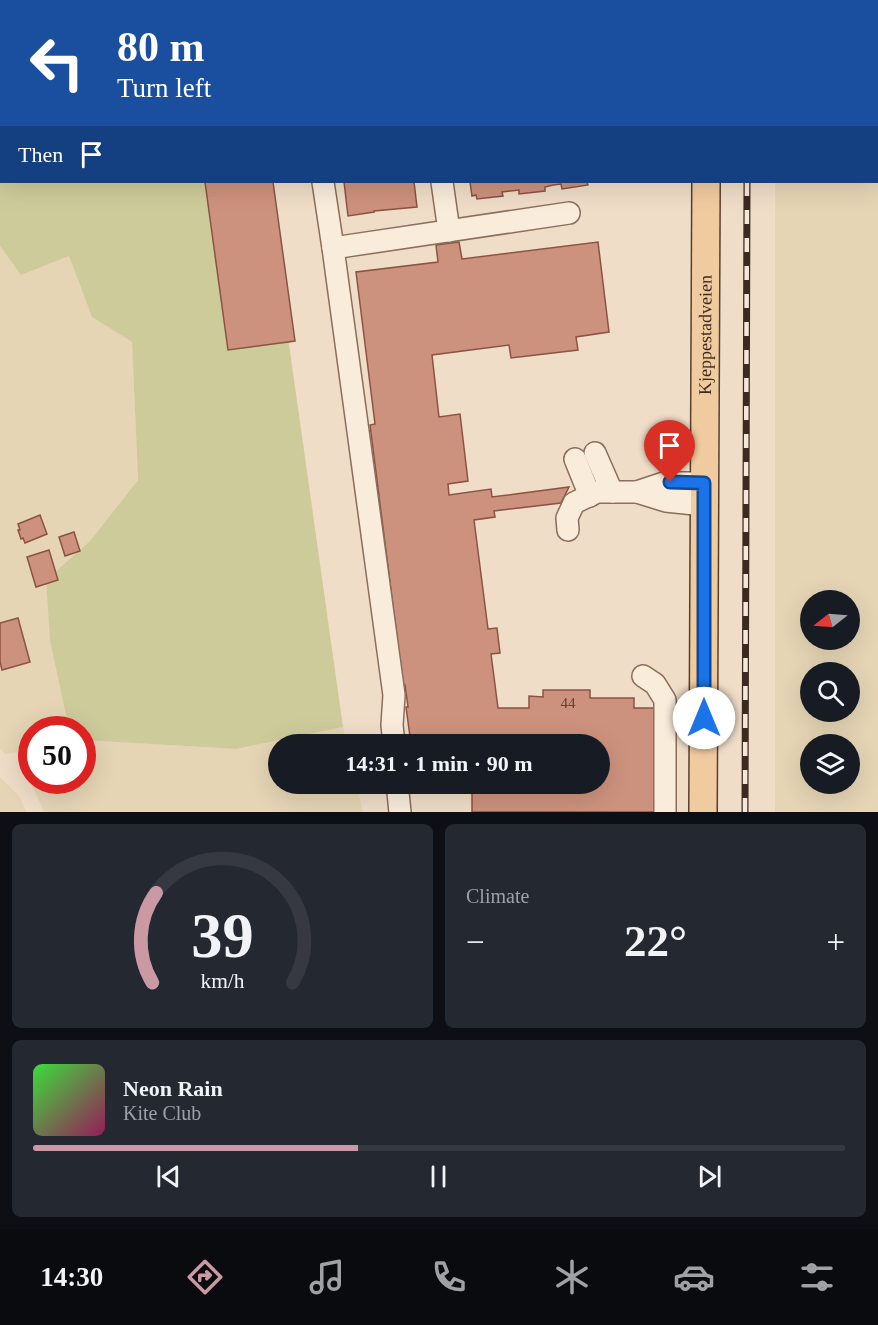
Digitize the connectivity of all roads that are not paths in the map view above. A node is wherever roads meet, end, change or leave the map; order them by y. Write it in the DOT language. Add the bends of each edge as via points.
graph roads {
  1 [pos="322,183"];
  2 [pos="442,183"];
  3 [pos="706,183"];
  4 [pos="569,213"];
  5 [pos="449,231"];
  6 [pos="333,248"];
  7 [pos="595,453"];
  8 [pos="575,459"];
  9 [pos="612,492"];
  10 [pos="704,494"];
  11 [pos="590,496"];
  12 [pos="568,530"];
  13 [pos="643,676"];
  14 [pos="393,734"];
  15 [pos="398,794"];
  16 [pos="400,812"];
  17 [pos="665,812"];
  18 [pos="703,812"];
  1 -- 6 [label="lane"];
  2 -- 5 [label="lane"];
  3 -- 10 [label="main road, Kjeppestadveien"];
  4 -- 5 [label="lane"];
  5 -- 6 [label="lane"];
  6 -- 14 [label="lane" via="394,695"];
  7 -- 9 [label="lane"];
  8 -- 11 [label="lane"];
  9 -- 10 [label="lane" via="637,492 666,501"];
  9 -- 11 [label="lane"];
  10 -- 18 [label="main road, Kjeppestadveien"];
  11 -- 12 [label="lane" via="574,503 567,518"];
  13 -- 17 [label="lane" via="655,684 666,705"];
  15 -- 16 [label="lane"];
}
